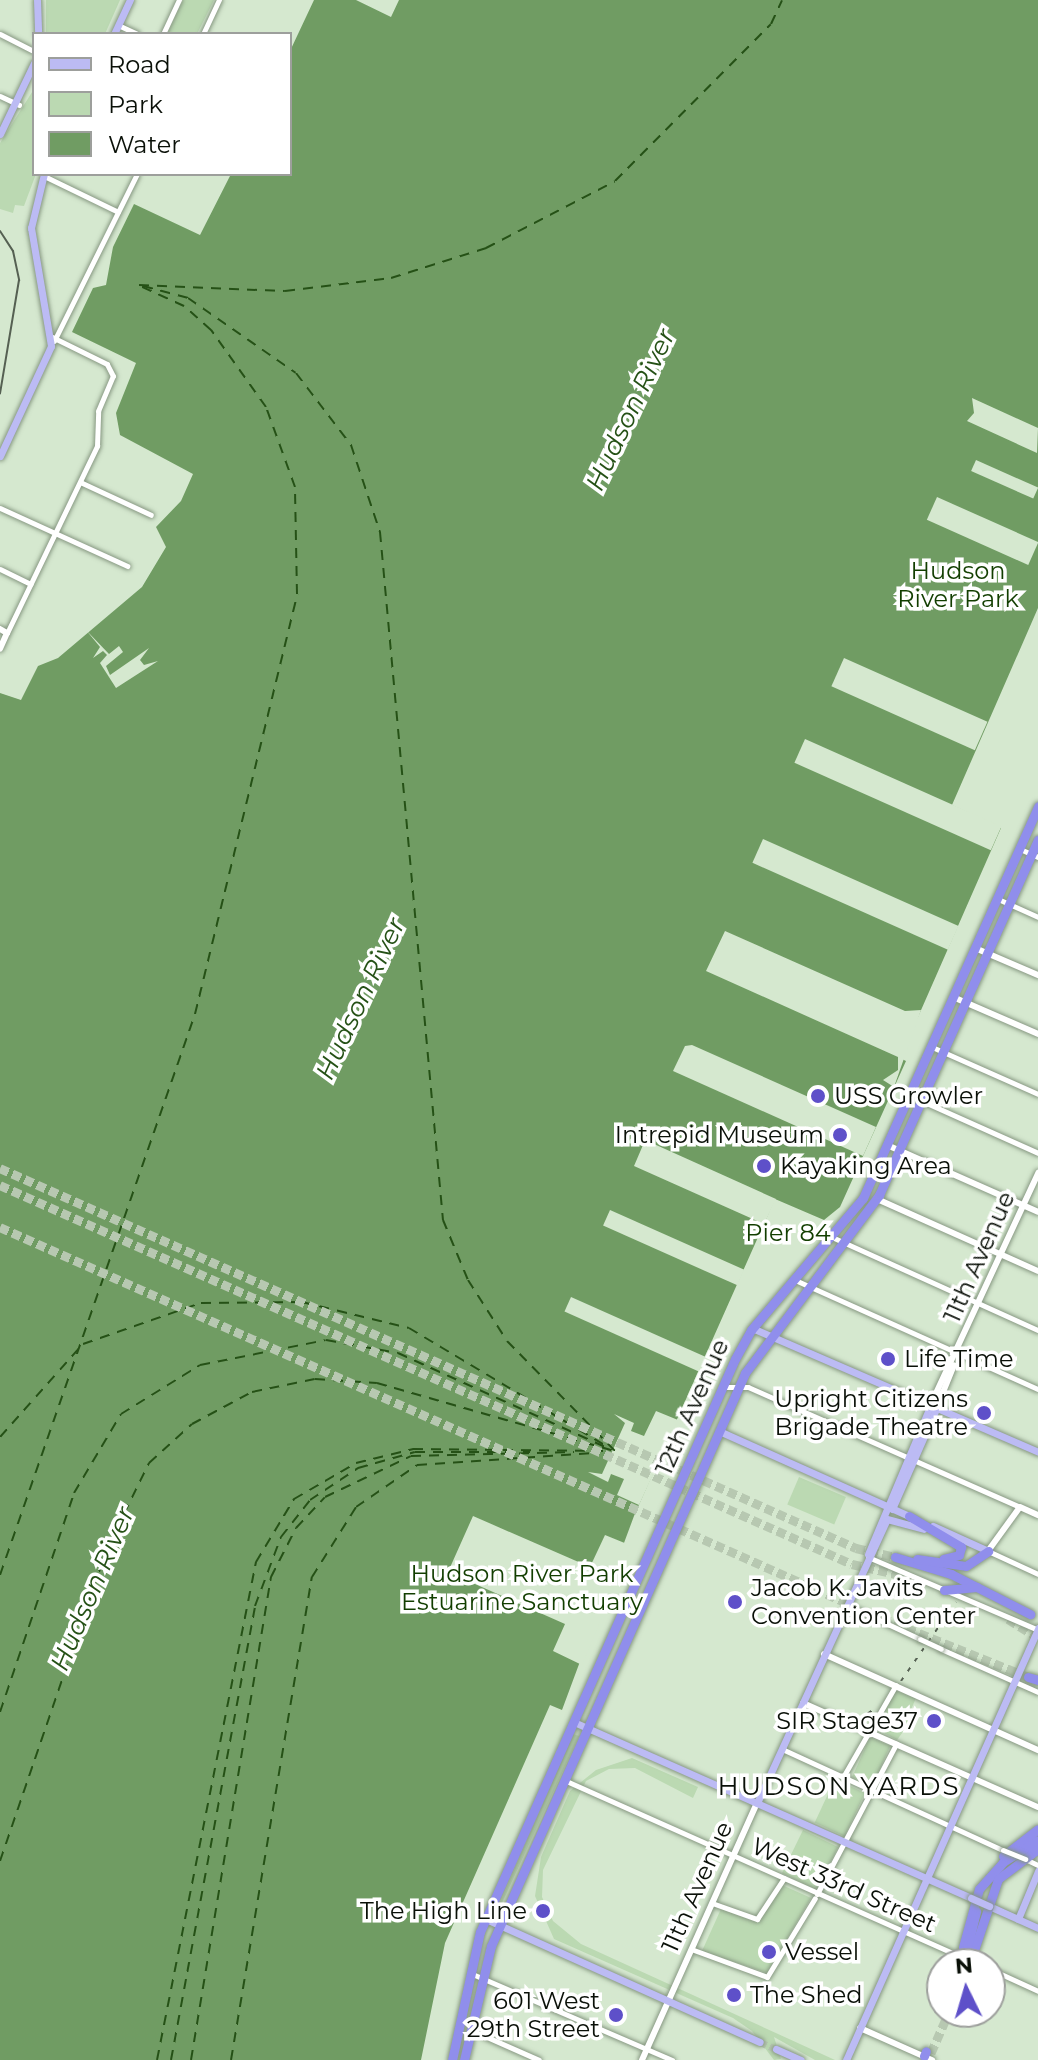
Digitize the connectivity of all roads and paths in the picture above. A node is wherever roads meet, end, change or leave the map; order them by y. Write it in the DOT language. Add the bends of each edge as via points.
graph roads {
  1 [pos="37,0"];
  2 [pos="130,0"];
  3 [pos="179,0"];
  4 [pos="219,0"];
  5 [pos="118,25"];
  6 [pos="38,32"];
  7 [pos="115,32"];
  8 [pos="133,32"];
  9 [pos="164,32"];
  10 [pos="206,32"];
  11 [pos="0,34"];
  12 [pos="32,50"];
  13 [pos="32,69"];
  14 [pos="0,96"];
  15 [pos="19,105"];
  16 [pos="0,134"];
  17 [pos="43,176"];
  18 [pos="45,176"];
  19 [pos="136,176"];
  20 [pos="118,212"];
  21 [pos="52,340"];
  22 [pos="0,456"];
  23 [pos="80,482"];
  24 [pos="0,508"];
  25 [pos="151,515"];
  26 [pos="55,533"];
  27 [pos="127,566"];
  28 [pos="0,569"];
  29 [pos="31,584"];
  30 [pos="4,631"];
  31 [pos="0,649"];
  32 [pos="1038,806"];
  33 [pos="1038,840"];
  34 [pos="1019,848"];
  35 [pos="1035,855"];
  36 [pos="997,898"];
  37 [pos="1009,904"];
  38 [pos="1038,917"];
  39 [pos="975,948"];
  40 [pos="987,953"];
  41 [pos="1038,975"];
  42 [pos="953,997"];
  43 [pos="965,1002"];
  44 [pos="1038,1034"];
  45 [pos="931,1046"];
  46 [pos="944,1051"];
  47 [pos="926,1058"];
  48 [pos="938,1064"];
  49 [pos="1038,1094"];
  50 [pos="922,1101"];
  51 [pos="887,1145"];
  52 [pos="900,1150"];
  53 [pos="1038,1153"];
  54 [pos="1038,1173"];
  55 [pos="877,1199"];
  56 [pos="1024,1206"];
  57 [pos="1038,1212"];
  58 [pos="834,1238"];
  59 [pos="845,1244"];
  60 [pos="1002,1255"];
  61 [pos="1038,1271"];
  62 [pos="795,1280"];
  63 [pos="809,1286"];
  64 [pos="980,1304"];
  65 [pos="752,1328"];
  66 [pos="1038,1330"];
  67 [pos="769,1333"];
  68 [pos="957,1355"];
  69 [pos="739,1385"];
  70 [pos="722,1388"];
  71 [pos="1038,1389"];
  72 [pos="934,1405"];
  73 [pos="719,1431"];
  74 [pos="1038,1452"];
  75 [pos="911,1459"];
  76 [pos="1020,1507"];
  77 [pos="890,1510"];
  78 [pos="1038,1515"];
  79 [pos="909,1516"];
  80 [pos="927,1530"];
  81 [pos="988,1551"];
  82 [pos="867,1556"];
  83 [pos="646,1559"];
  84 [pos="936,1560"];
  85 [pos="657,1571"];
  86 [pos="1038,1574"];
  87 [pos="981,1587"];
  88 [pos="944,1590"];
  89 [pos="846,1605"];
  90 [pos="1030,1614"];
  91 [pos="620,1618"];
  92 [pos="635,1619"];
  93 [pos="1038,1630"];
  94 [pos="824,1654"];
  95 [pos="1014,1681"];
  96 [pos="896,1685"];
  97 [pos="1038,1692"];
  98 [pos="803,1703"];
  99 [pos="574,1722"];
  100 [pos="587,1728"];
  101 [pos="993,1730"];
  102 [pos="869,1732"];
  103 [pos="896,1744"];
  104 [pos="782,1749"];
  105 [pos="1038,1750"];
  106 [pos="843,1777"];
  107 [pos="972,1777"];
  108 [pos="564,1780"];
  109 [pos="871,1791"];
  110 [pos="757,1803"];
  111 [pos="1038,1807"];
  112 [pos="950,1826"];
  113 [pos="1038,1829"];
  114 [pos="1038,1840"];
  115 [pos="844,1842"];
  116 [pos="1038,1849"];
  117 [pos="733,1855"];
  118 [pos="1038,1868"];
  119 [pos="999,1871"];
  120 [pos="784,1878"];
  121 [pos="926,1878"];
  122 [pos="1038,1882"];
  123 [pos="979,1889"];
  124 [pos="1031,1890"];
  125 [pos="816,1896"];
  126 [pos="711,1902"];
  127 [pos="486,1919"];
  128 [pos="1018,1919"];
  129 [pos="500,1925"];
  130 [pos="1038,1928"];
  131 [pos="903,1931"];
  132 [pos="951,1948"];
  133 [pos="961,1948"];
  134 [pos="967,1948"];
  135 [pos="975,1948"];
  136 [pos="691,1949"];
  137 [pos="469,1973"];
  138 [pos="481,1976"];
  139 [pos="1006,1976"];
  140 [pos="1038,1991"];
  141 [pos="668,2000"];
  142 [pos="860,2028"];
  143 [pos="470,2030"];
  144 [pos="760,2042"];
  145 [pos="647,2049"];
  146 [pos="776,2049"];
  147 [pos="927,2057"];
  148 [pos="452,2060"];
  149 [pos="464,2060"];
  150 [pos="539,2060"];
  151 [pos="642,2060"];
  152 [pos="672,2060"];
  153 [pos="801,2060"];
  154 [pos="846,2060"];
  1 -- 6 [label="main road"];
  2 -- 5 [label="main road"];
  3 -- 9 [label="street"];
  4 -- 10 [label="street"];
  5 -- 7 [label="main road"];
  5 -- 8 [label="street"];
  11 -- 12 [label="street"];
  13 -- 15 [label="main road"];
  14 -- 15 [label="street"];
  15 -- 16 [label="main road"];
  17 -- 21 [label="main road" via="31,228"];
  18 -- 20 [label="street"];
  19 -- 20 [label="street"];
  20 -- 21 [label="street"];
  21 -- 22 [label="main road"];
  21 -- 23 [label="street" via="113,373 98,411 98,444"];
  23 -- 25 [label="street"];
  23 -- 26 [label="street"];
  24 -- 26 [label="street"];
  26 -- 27 [label="street"];
  26 -- 29 [label="street"];
  28 -- 29 [label="street"];
  29 -- 30 [label="street"];
  30 -- 31 [label="main road"];
  32 -- 34 [label="highway, 12th Avenue"];
  33 -- 35 [label="highway, 12th Avenue"];
  34 -- 35 [label="street"];
  34 -- 36 [label="highway, 12th Avenue"];
  35 -- 37 [label="highway, 12th Avenue"];
  36 -- 37 [label="street"];
  36 -- 39 [label="highway, 12th Avenue"];
  37 -- 38 [label="street"];
  37 -- 40 [label="highway, 12th Avenue"];
  39 -- 40 [label="main road"];
  39 -- 42 [label="highway, 12th Avenue"];
  40 -- 41 [label="main road"];
  40 -- 43 [label="highway, 12th Avenue"];
  42 -- 43 [label="main road"];
  42 -- 45 [label="highway, 12th Avenue"];
  43 -- 44 [label="main road"];
  43 -- 46 [label="highway, 12th Avenue"];
  45 -- 46 [label="street"];
  45 -- 47 [label="highway, 12th Avenue"];
  46 -- 48 [label="highway, 12th Avenue"];
  46 -- 49 [label="street"];
  47 -- 48 [label="highway"];
  47 -- 51 [label="highway, 12th Avenue"];
  48 -- 50 [label="highway, 12th Avenue"];
  50 -- 52 [label="highway, 12th Avenue"];
  50 -- 53 [label="street"];
  51 -- 52 [label="main road"];
  51 -- 58 [label="highway, 12th Avenue" via="863,1198"];
  52 -- 55 [label="highway, 12th Avenue"];
  52 -- 56 [label="main road"];
  54 -- 56 [label="main road, 11th Avenue"];
  55 -- 59 [label="highway, 12th Avenue"];
  55 -- 60 [label="main road"];
  56 -- 57 [label="main road"];
  56 -- 60 [label="main road, 11th Avenue"];
  58 -- 59 [label="street"];
  58 -- 62 [label="highway, 12th Avenue"];
  59 -- 63 [label="highway, 12th Avenue"];
  59 -- 64 [label="street"];
  60 -- 61 [label="main road"];
  60 -- 64 [label="main road, 11th Avenue"];
  62 -- 63 [label="street"];
  62 -- 65 [label="highway, 12th Avenue"];
  63 -- 67 [label="highway, 12th Avenue"];
  63 -- 68 [label="street"];
  64 -- 66 [label="street"];
  64 -- 68 [label="main road, 11th Avenue"];
  65 -- 67 [label="main road"];
  65 -- 70 [label="highway, 12th Avenue"];
  67 -- 69 [label="highway, 12th Avenue"];
  67 -- 72 [label="main road"];
  68 -- 71 [label="street"];
  68 -- 72 [label="main road, 11th Avenue"];
  69 -- 70 [label="street"];
  69 -- 73 [label="highway, 12th Avenue"];
  69 -- 75 [label="street"];
  70 -- 83 [label="highway, 12th Avenue"];
  72 -- 74 [label="main road"];
  72 -- 75 [label="main road, 11th Avenue"];
  73 -- 77 [label="main road"];
  73 -- 85 [label="highway, 12th Avenue"];
  75 -- 76 [label="street"];
  75 -- 77 [label="main road, 11th Avenue"];
  76 -- 78 [label="main road"];
  76 -- 81 [label="main road"];
  77 -- 79 [label="main road"];
  77 -- 80 [label="main road"];
  77 -- 82 [label="main road, 11th Avenue"];
  79 -- 80 [label="highway"];
  79 -- 81 [label="main road"];
  80 -- 84 [label="highway" via="962,1549 957,1556"];
  81 -- 84 [label="highway" via="966,1566"];
  81 -- 86 [label="street"];
  82 -- 88 [label="street"];
  82 -- 89 [label="main road, 11th Avenue"];
  83 -- 85 [label="highway"];
  83 -- 91 [label="highway, 12th Avenue"];
  84 -- 87 [label="highway" via="895,1557"];
  85 -- 92 [label="highway, 12th Avenue"];
  87 -- 88 [label="highway"];
  87 -- 90 [label="highway"];
  88 -- 93 [label="street"];
  89 -- 94 [label="main road, 11th Avenue"];
  89 -- 95 [label="street, bridge"];
  91 -- 92 [label="highway"];
  91 -- 99 [label="highway, 12th Avenue"];
  92 -- 100 [label="highway, 12th Avenue"];
  93 -- 95 [label="main road"];
  94 -- 96 [label="main road"];
  94 -- 98 [label="main road, 11th Avenue"];
  95 -- 97 [label="street"];
  95 -- 101 [label="main road"];
  96 -- 101 [label="main road"];
  96 -- 102 [label="street"];
  98 -- 102 [label="main road"];
  98 -- 104 [label="main road, 11th Avenue"];
  99 -- 100 [label="main road"];
  99 -- 127 [label="highway, 12th Avenue"];
  100 -- 108 [label="highway, 12th Avenue"];
  100 -- 110 [label="main road"];
  101 -- 105 [label="main road"];
  101 -- 107 [label="main road"];
  102 -- 103 [label="main road"];
  102 -- 106 [label="street"];
  103 -- 107 [label="main road"];
  103 -- 109 [label="street"];
  104 -- 106 [label="street"];
  104 -- 110 [label="main road, 11th Avenue"];
  106 -- 109 [label="street"];
  107 -- 111 [label="main road"];
  107 -- 112 [label="main road"];
  108 -- 117 [label="street, West 33rd Street"];
  108 -- 129 [label="highway, 12th Avenue"];
  109 -- 112 [label="street"];
  109 -- 115 [label="street"];
  110 -- 115 [label="main road"];
  110 -- 117 [label="main road, 11th Avenue"];
  112 -- 118 [label="street, bridge"];
  112 -- 121 [label="main road"];
  113 -- 123 [label="highway" via="995,1863"];
  114 -- 119 [label="highway"];
  115 -- 121 [label="main road"];
  115 -- 125 [label="street"];
  116 -- 119 [label="highway"];
  117 -- 120 [label="street, West 33rd Street"];
  117 -- 126 [label="main road, 11th Avenue"];
  118 -- 124 [label="main road"];
  119 -- 123 [label="highway"];
  119 -- 134 [label="highway" via="978,1905"];
  119 -- 135 [label="highway" via="980,1907"];
  120 -- 125 [label="street, West 33rd Street"];
  120 -- 126 [label="street" via="757,1919"];
  121 -- 128 [label="main road, bridge"];
  121 -- 131 [label="main road"];
  122 -- 124 [label="main road"];
  123 -- 133 [label="highway"];
  124 -- 128 [label="main road"];
  125 -- 131 [label="street, West 33rd Street"];
  125 -- 136 [label="street" via="767,1977"];
  126 -- 136 [label="main road, 11th Avenue"];
  127 -- 129 [label="main road"];
  127 -- 137 [label="highway, 12th Avenue"];
  128 -- 130 [label="main road"];
  129 -- 138 [label="highway, 12th Avenue"];
  129 -- 141 [label="main road"];
  131 -- 132 [label="street, West 33rd Street"];
  131 -- 142 [label="main road"];
  136 -- 141 [label="main road, 11th Avenue"];
  137 -- 138 [label="street"];
  137 -- 148 [label="highway, 12th Avenue"];
  138 -- 143 [label="highway, 12th Avenue"];
  138 -- 145 [label="street"];
  139 -- 140 [label="street"];
  141 -- 144 [label="main road"];
  141 -- 145 [label="main road, 11th Avenue"];
  142 -- 147 [label="main road"];
  142 -- 154 [label="main road"];
  143 -- 149 [label="highway, 12th Avenue"];
  143 -- 150 [label="street"];
  145 -- 151 [label="main road, 11th Avenue"];
  145 -- 152 [label="street"];
  146 -- 153 [label="main road"];
}
